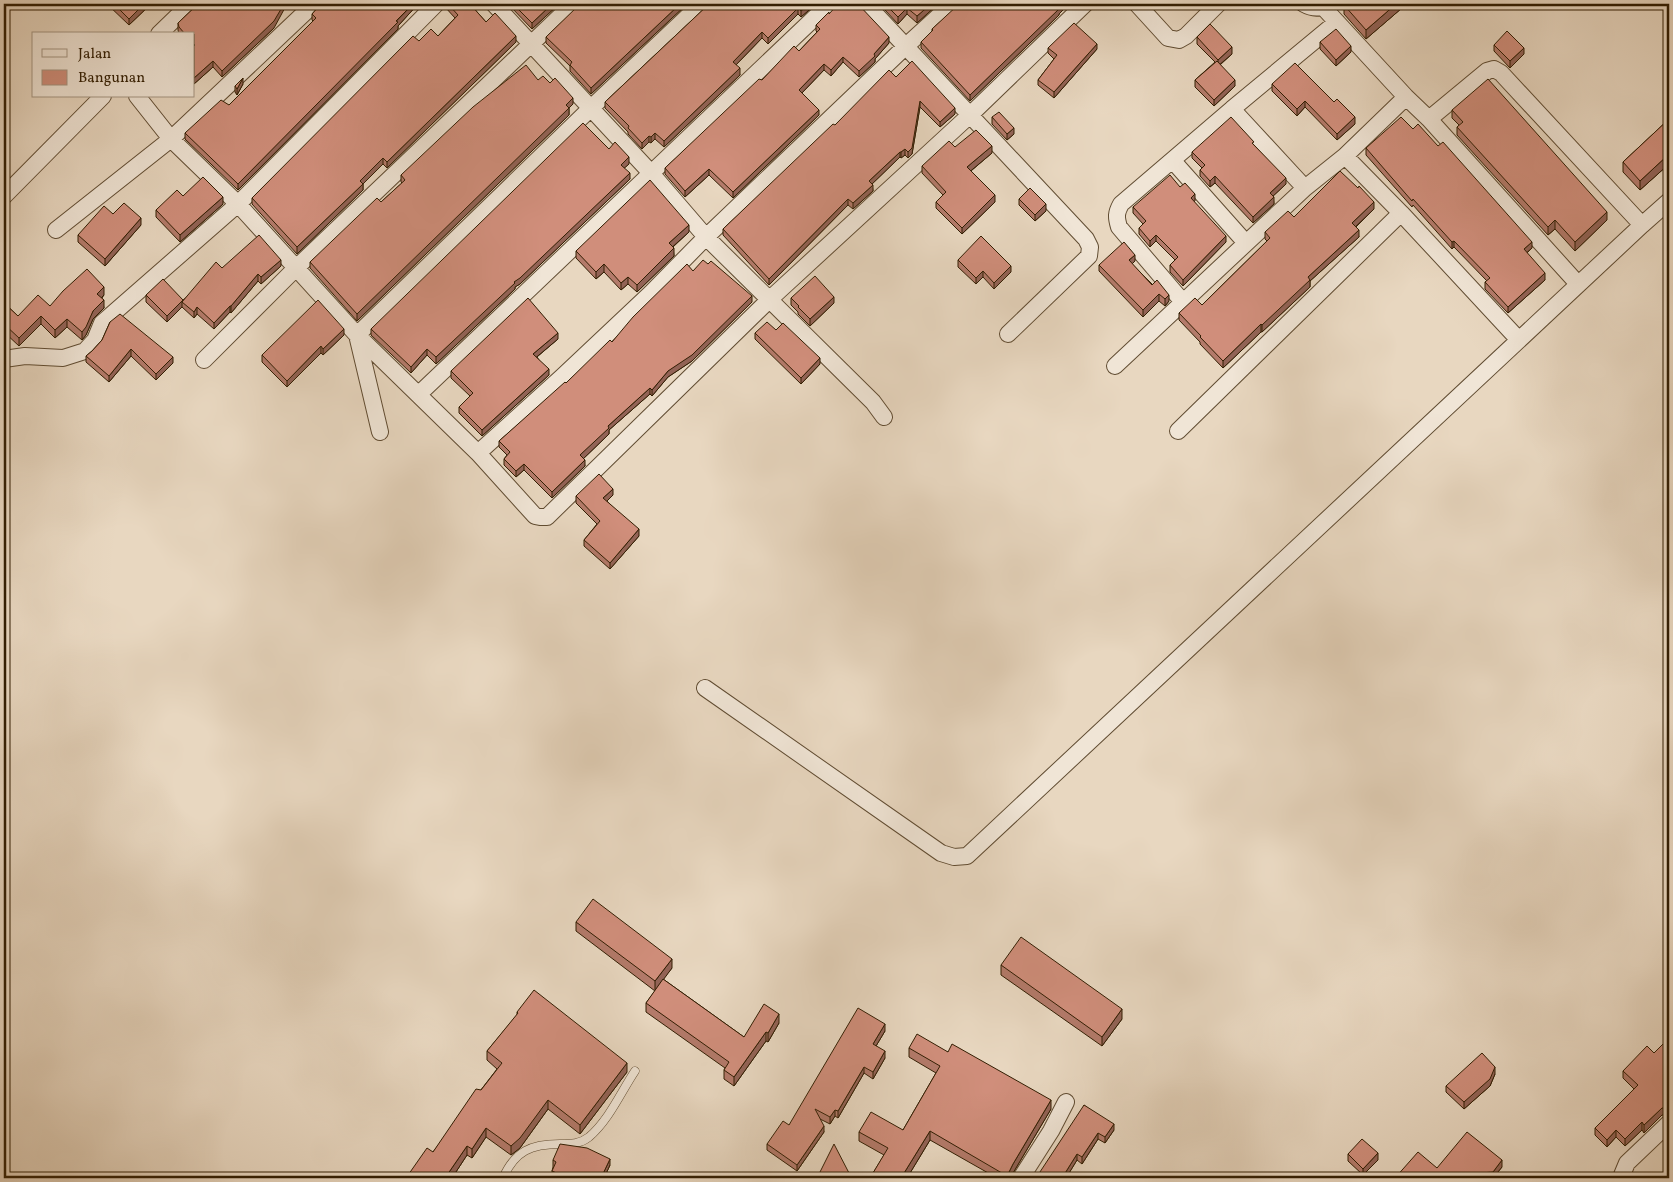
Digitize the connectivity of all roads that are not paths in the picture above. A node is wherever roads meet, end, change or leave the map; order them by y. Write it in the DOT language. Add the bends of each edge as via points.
graph roads {
  1 [pos="190,4"];
  2 [pos="314,4"];
  3 [pos="436,4"];
  4 [pos="494,4"];
  5 [pos="574,4"];
  6 [pos="701,4"];
  7 [pos="829,4"];
  8 [pos="866,4"];
  9 [pos="952,4"];
  10 [pos="1085,4"];
  11 [pos="1137,4"];
  12 [pos="1218,4"];
  13 [pos="1304,4"];
  14 [pos="1326,6"];
  15 [pos="1336,22"];
  16 [pos="160,32"];
  17 [pos="532,44"];
  18 [pos="906,46"];
  19 [pos="1406,97"];
  20 [pos="101,98"];
  21 [pos="139,98"];
  22 [pos="592,108"];
  23 [pos="1232,109"];
  24 [pos="970,115"];
  25 [pos="1429,119"];
  26 [pos="171,139"];
  27 [pos="1345,156"];
  28 [pos="1173,161"];
  29 [pos="651,173"];
  30 [pos="1305,188"];
  31 [pos="4,196"];
  32 [pos="1669,201"];
  33 [pos="238,204"];
  34 [pos="1401,213"];
  35 [pos="1642,225"];
  36 [pos="56,230"];
  37 [pos="706,237"];
  38 [pos="1246,243"];
  39 [pos="295,269"];
  40 [pos="1578,284"];
  41 [pos="770,299"];
  42 [pos="1183,302"];
  43 [pos="1008,334"];
  44 [pos="357,335"];
  45 [pos="1519,340"];
  46 [pos="4,359"];
  47 [pos="204,360"];
  48 [pos="1115,366"];
  49 [pos="418,394"];
  50 [pos="884,417"];
  51 [pos="1178,431"];
  52 [pos="380,432"];
  53 [pos="478,453"];
  54 [pos="705,688"];
  55 [pos="635,1071"];
  56 [pos="1066,1102"];
  57 [pos="1669,1123"];
  58 [pos="503,1178"];
  59 [pos="1021,1178"];
  60 [pos="1624,1178"];
  1 -- 16 [label="street"];
  2 -- 26 [label="street"];
  3 -- 33 [label="street"];
  4 -- 17 [label="street"];
  5 -- 17 [label="street"];
  6 -- 22 [label="street"];
  7 -- 29 [label="street"];
  8 -- 18 [label="street"];
  9 -- 18 [label="street"];
  10 -- 24 [label="street"];
  11 -- 12 [label="street" via="1168,38 1179,40"];
  13 -- 14 [label="street" via="1317,9"];
  14 -- 15 [label="street"];
  15 -- 19 [label="street"];
  15 -- 23 [label="street"];
  17 -- 22 [label="street"];
  17 -- 39 [label="street"];
  18 -- 24 [label="street"];
  18 -- 37 [label="street"];
  19 -- 25 [label="street"];
  19 -- 27 [label="street"];
  20 -- 31 [label="street"];
  21 -- 26 [label="street"];
  22 -- 29 [label="street"];
  22 -- 44 [label="street"];
  23 -- 28 [label="street"];
  23 -- 30 [label="street"];
  24 -- 41 [label="street"];
  24 -- 43 [label="street" via="1090,247 1089,256"];
  25 -- 35 [label="street" via="1487,71 1501,73"];
  25 -- 40 [label="street"];
  26 -- 33 [label="street"];
  26 -- 36 [label="street"];
  27 -- 30 [label="street"];
  27 -- 34 [label="street"];
  28 -- 38 [label="street"];
  28 -- 42 [label="street" via="1121,204 1116,219 1119,227"];
  29 -- 37 [label="street"];
  29 -- 49 [label="street"];
  30 -- 38 [label="street"];
  32 -- 35 [label="street"];
  33 -- 39 [label="street"];
  33 -- 46 [label="street" via="102,323 86,352 63,358 25,356"];
  34 -- 45 [label="street"];
  34 -- 51 [label="street"];
  35 -- 40 [label="street"];
  37 -- 41 [label="street"];
  37 -- 53 [label="street"];
  38 -- 42 [label="street"];
  39 -- 44 [label="street"];
  39 -- 47 [label="street"];
  40 -- 45 [label="street"];
  41 -- 50 [label="street" via="873,402"];
  41 -- 53 [label="street" via="547,517 535,516"];
  42 -- 48 [label="street"];
  44 -- 49 [label="street"];
  44 -- 52 [label="street"];
  45 -- 54 [label="street" via="967,856 941,853"];
  49 -- 53 [label="street"];
  55 -- 58 [label="lane" via="604,1120 588,1138 575,1144 536,1145 518,1154"];
  56 -- 59 [label="street"];
  57 -- 60 [label="street" via="1627,1163 1622,1175"];
}
